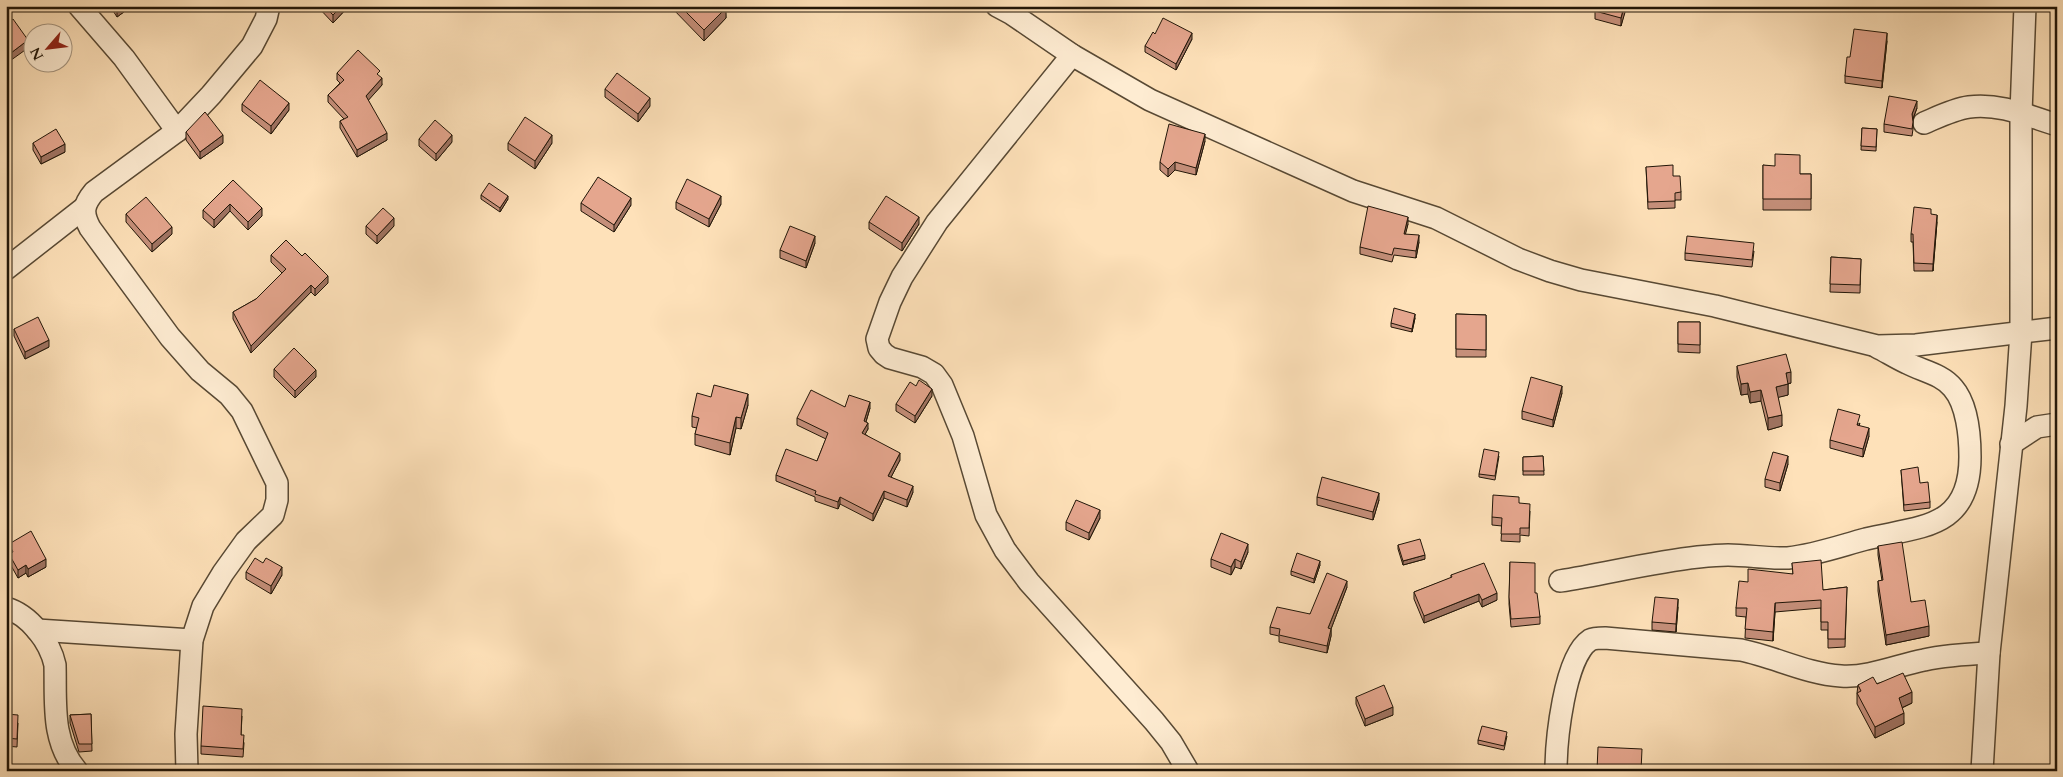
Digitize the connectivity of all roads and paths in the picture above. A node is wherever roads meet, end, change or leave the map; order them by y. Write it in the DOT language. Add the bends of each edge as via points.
graph roads {
  1 [pos="80,6"];
  2 [pos="269,6"];
  3 [pos="997,6"];
  4 [pos="2025,6"];
  5 [pos="1072,55"];
  6 [pos="2021,113"];
  7 [pos="1924,122"];
  8 [pos="2057,125"];
  9 [pos="177,131"];
  10 [pos="84,208"];
  11 [pos="6,269"];
  12 [pos="2057,328"];
  13 [pos="2021,332"];
  14 [pos="1877,346"];
  15 [pos="2057,424"];
  16 [pos="2011,444"];
  17 [pos="1560,582"];
  18 [pos="6,608"];
  19 [pos="37,630"];
  20 [pos="192,640"];
  21 [pos="1989,653"];
  22 [pos="77,771"];
  23 [pos="187,771"];
  24 [pos="1188,771"];
  25 [pos="1556,771"];
  26 [pos="1982,771"];
  1 -- 9 [label="street" via="124,58"];
  2 -- 9 [label="street" via="252,46"];
  3 -- 5 [label="street"];
  4 -- 6 [label="street"];
  5 -- 14 [label="street" via="1159,104 1336,183 1436,218 1550,272 1716,306"];
  5 -- 24 [label="street" via="937,222 902,277 877,339 879,348 890,358 922,366 938,379 963,436 986,515 1005,550 1035,589 1154,721"];
  6 -- 7 [label="street" via="1985,106 1967,107"];
  6 -- 8 [label="street"];
  6 -- 13 [label="street"];
  9 -- 10 [label="street" via="94,192"];
  10 -- 11 [label="street"];
  10 -- 20 [label="street" via="90,228 170,337 200,371 242,410 277,483 277,500 272,515 246,541 223,573 203,606"];
  12 -- 13 [label="street"];
  13 -- 14 [label="street" via="1916,345"];
  13 -- 16 [label="street"];
  14 -- 17 [label="street" via="1935,375 1952,387 1958,396 1963,408 1970,472 1966,490 1952,512 1935,523 1808,555 1696,558"];
  15 -- 16 [label="street" via="2037,427"];
  16 -- 21 [label="street"];
  18 -- 19 [label="street" via="25,618"];
  19 -- 20 [label="street"];
  19 -- 22 [label="street" via="53,656 58,732 64,754"];
  20 -- 23 [label="street"];
  21 -- 25 [label="street" via="1945,656 1844,676 1823,674 1741,650 1591,639 1582,648 1566,688 1559,720"];
  21 -- 26 [label="street"];
}
